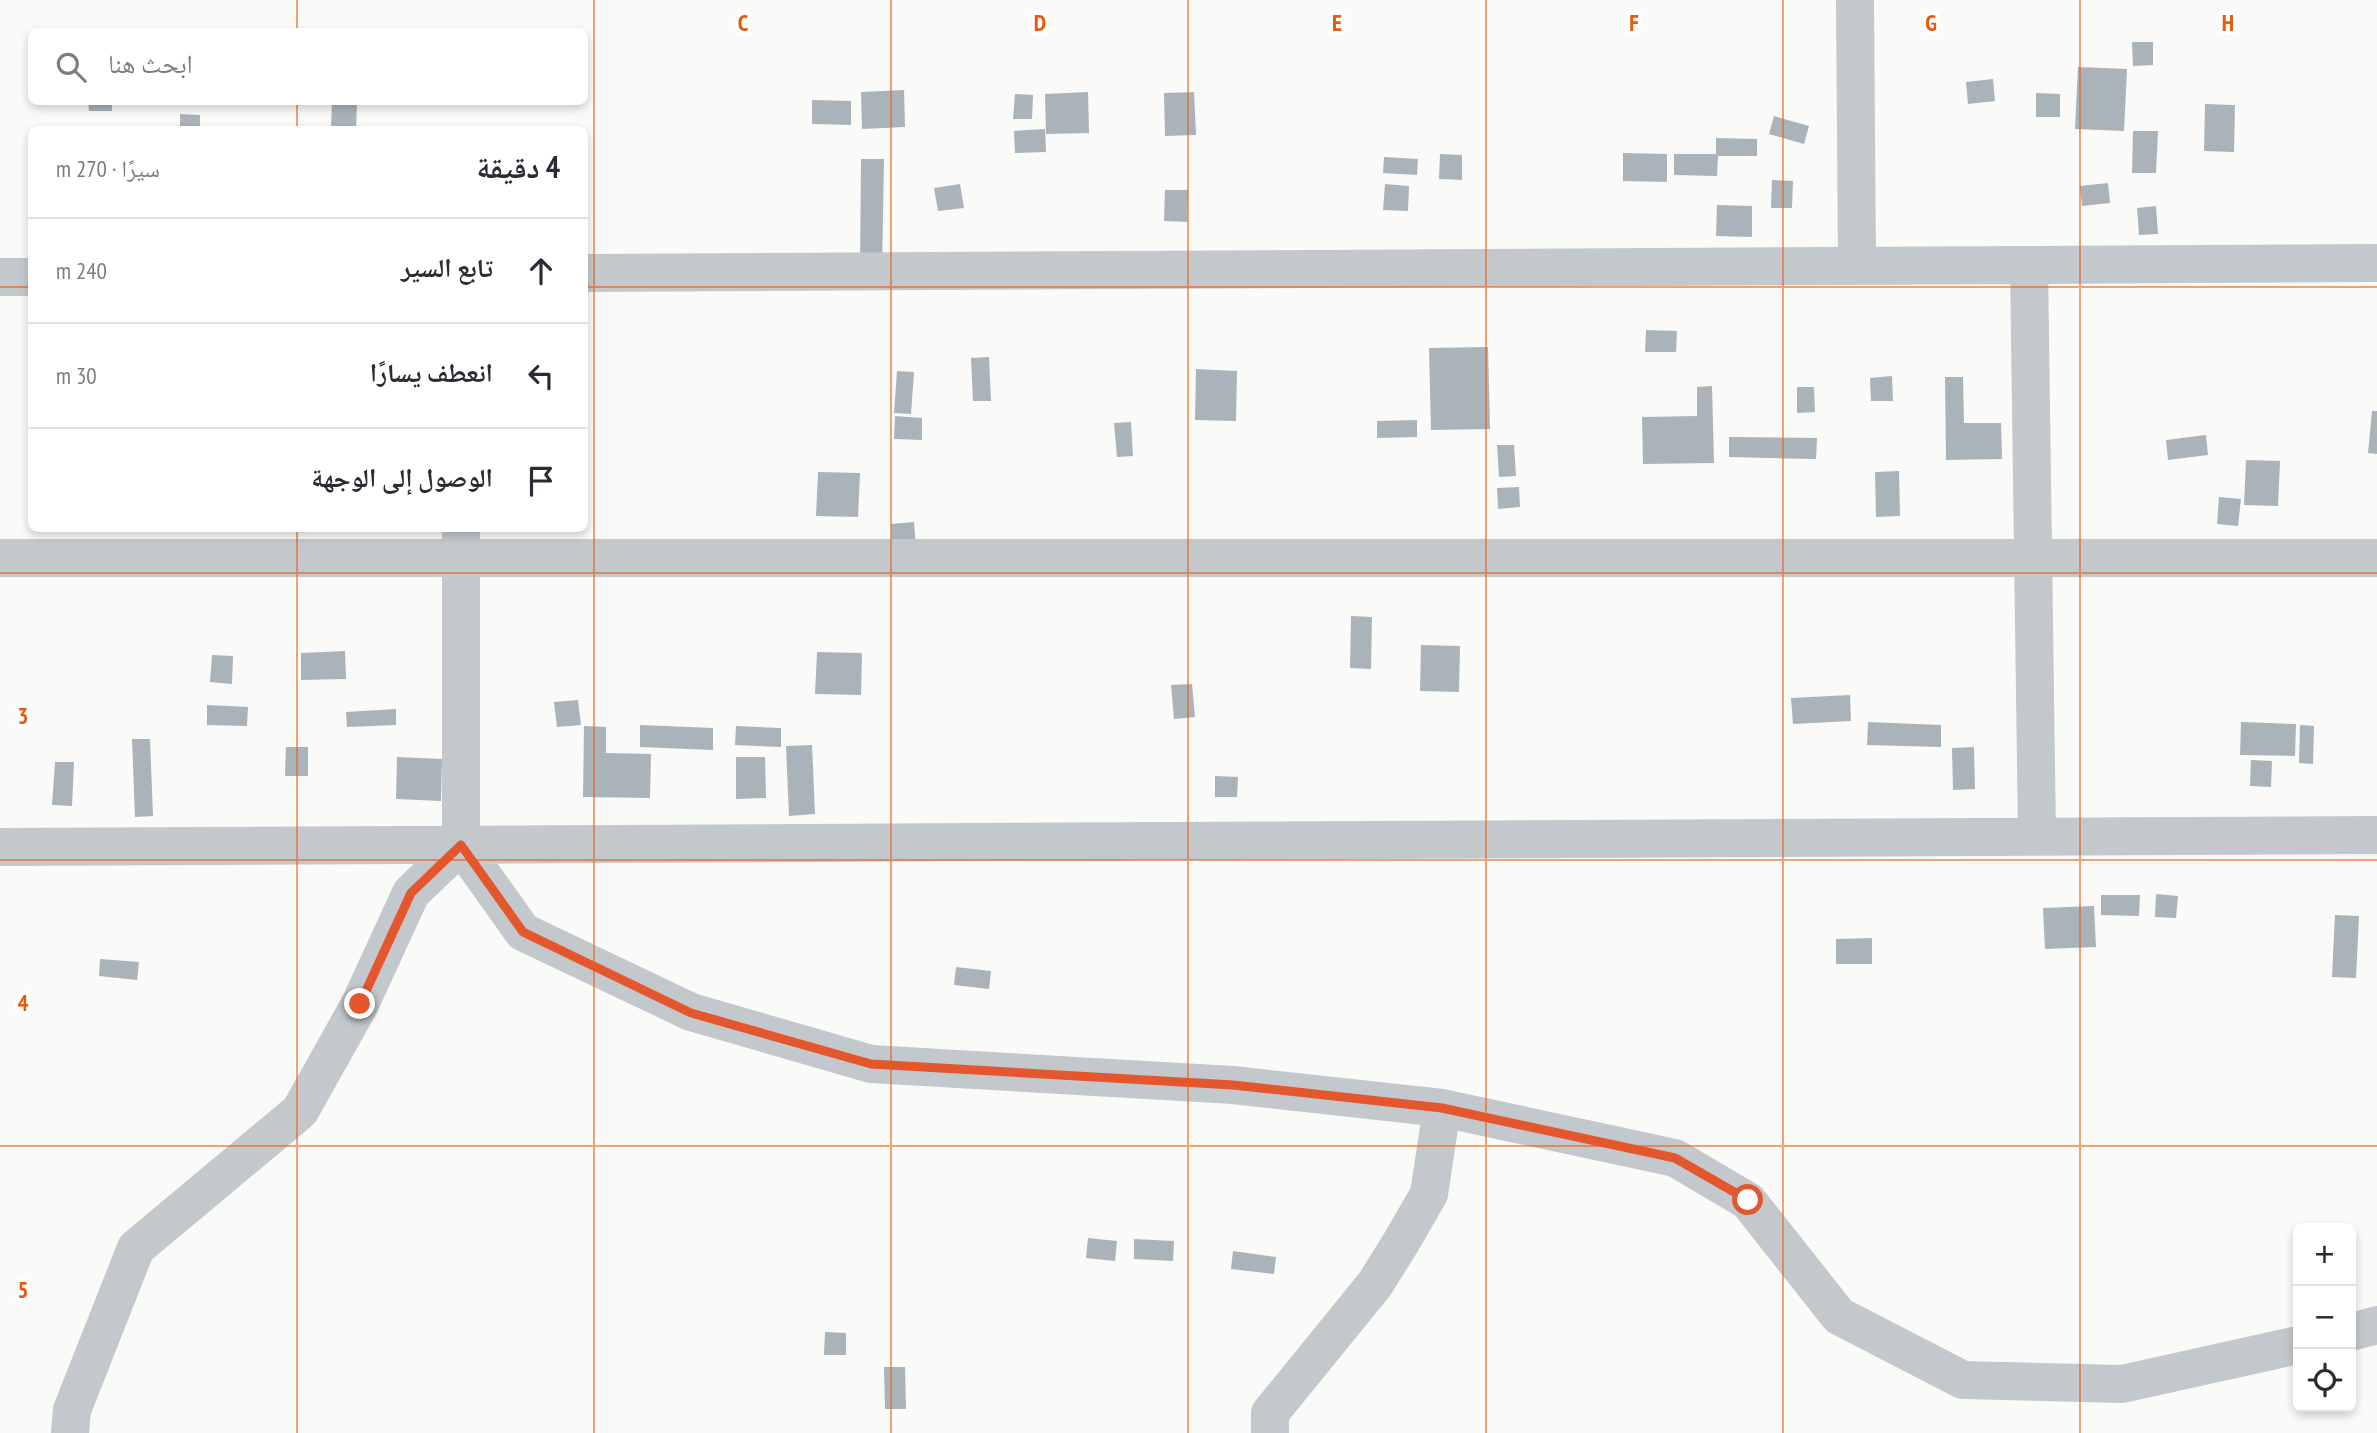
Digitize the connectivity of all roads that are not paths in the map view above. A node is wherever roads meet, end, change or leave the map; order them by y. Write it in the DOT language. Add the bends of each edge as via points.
graph roads {
  1 [pos="1855,0"];
  2 [pos="2377,263"];
  3 [pos="2029,265"];
  4 [pos="1857,266"];
  5 [pos="588,273"];
  6 [pos="0,277"];
  7 [pos="28,277"];
  8 [pos="461,543"];
  9 [pos="0,558"];
  10 [pos="2034,558"];
  11 [pos="2377,558"];
  12 [pos="2377,835"];
  13 [pos="2037,836"];
  14 [pos="461,845"];
  15 [pos="0,847"];
  16 [pos="1442,1108"];
  17 [pos="2377,1325"];
  18 [pos="2356,1331"];
  19 [pos="2293,1346"];
  20 [pos="70,1433"];
  21 [pos="1270,1433"];
  1 -- 4 [label="street"];
  2 -- 3 [label="street"];
  3 -- 4 [label="street"];
  3 -- 10 [label="street"];
  4 -- 5 [label="street"];
  6 -- 7 [label="street"];
  8 -- 9 [label="street"];
  8 -- 10 [label="street"];
  8 -- 14 [label="street"];
  10 -- 11 [label="street"];
  10 -- 13 [label="street"];
  12 -- 13 [label="street"];
  13 -- 14 [label="street"];
  14 -- 15 [label="street"];
  14 -- 16 [label="street" via="523,932 691,1013 871,1064 1233,1085"];
  14 -- 20 [label="street" via="411,893 360,1004 300,1111 136,1248 72,1410"];
  16 -- 19 [label="street" via="1675,1158 1748,1200 1839,1316 1963,1380 2122,1384"];
  16 -- 21 [label="street" via="1429,1194 1375,1284 1270,1413"];
  17 -- 18 [label="street"];
}
